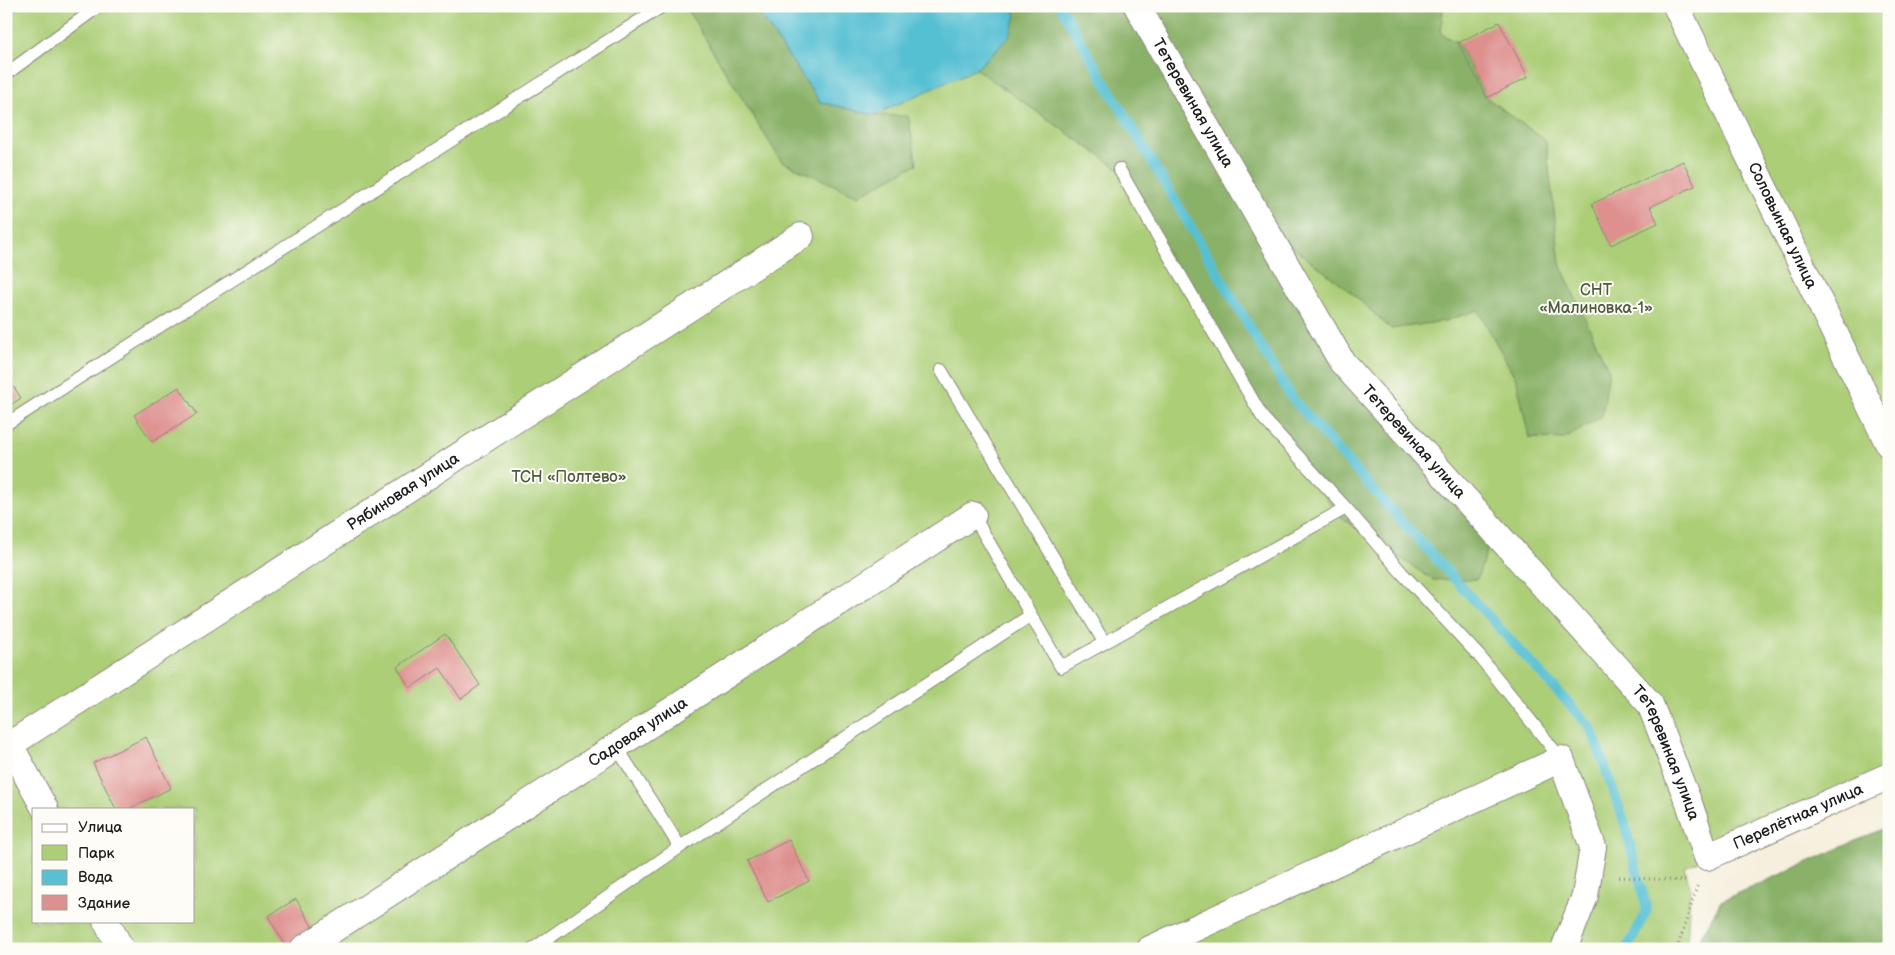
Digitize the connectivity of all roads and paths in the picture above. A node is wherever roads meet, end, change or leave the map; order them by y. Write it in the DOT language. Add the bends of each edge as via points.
graph roads {
  1 [pos="99,6"];
  2 [pos="1137,6"];
  3 [pos="1676,6"];
  4 [pos="661,7"];
  5 [pos="6,74"];
  6 [pos="1119,169"];
  7 [pos="801,236"];
  8 [pos="941,370"];
  9 [pos="6,424"];
  10 [pos="1889,445"];
  11 [pos="1346,508"];
  12 [pos="972,515"];
  13 [pos="1031,615"];
  14 [pos="1104,642"];
  15 [pos="8,746"];
  16 [pos="616,746"];
  17 [pos="1561,759"];
  18 [pos="1889,776"];
  19 [pos="44,808"];
  20 [pos="680,847"];
  21 [pos="1707,857"];
  22 [pos="1627,877"];
  23 [pos="107,922"];
  24 [pos="121,949"];
  25 [pos="303,949"];
  26 [pos="532,949"];
  27 [pos="1150,949"];
  28 [pos="1564,949"];
  29 [pos="1678,949"];
  1 -- 5 [label="lane"];
  2 -- 21 [label="street, Тетеревиная улица" via="1342,362 1650,704"];
  3 -- 10 [label="street, Соловьиная улица"];
  4 -- 9 [label="lane"];
  6 -- 11 [label="lane" via="1263,418"];
  7 -- 15 [label="street, Рябиновая улица"];
  8 -- 14 [label="lane"];
  11 -- 14 [label="lane"];
  11 -- 17 [label="lane" via="1480,658"];
  12 -- 13 [label="lane"];
  12 -- 16 [label="street, Садовая улица"];
  13 -- 14 [label="lane" via="1062,666"];
  13 -- 20 [label="lane"];
  15 -- 19 [label="street"];
  16 -- 20 [label="lane"];
  16 -- 25 [label="street, Садовая улица"];
  17 -- 27 [label="street"];
  17 -- 28 [label="street" via="1593,847 1585,896"];
  18 -- 21 [label="street, Перелётная улица"];
  20 -- 26 [label="lane"];
  22 -- 29 [label="path" via="1699,882"];
  23 -- 24 [label="street"];
}
